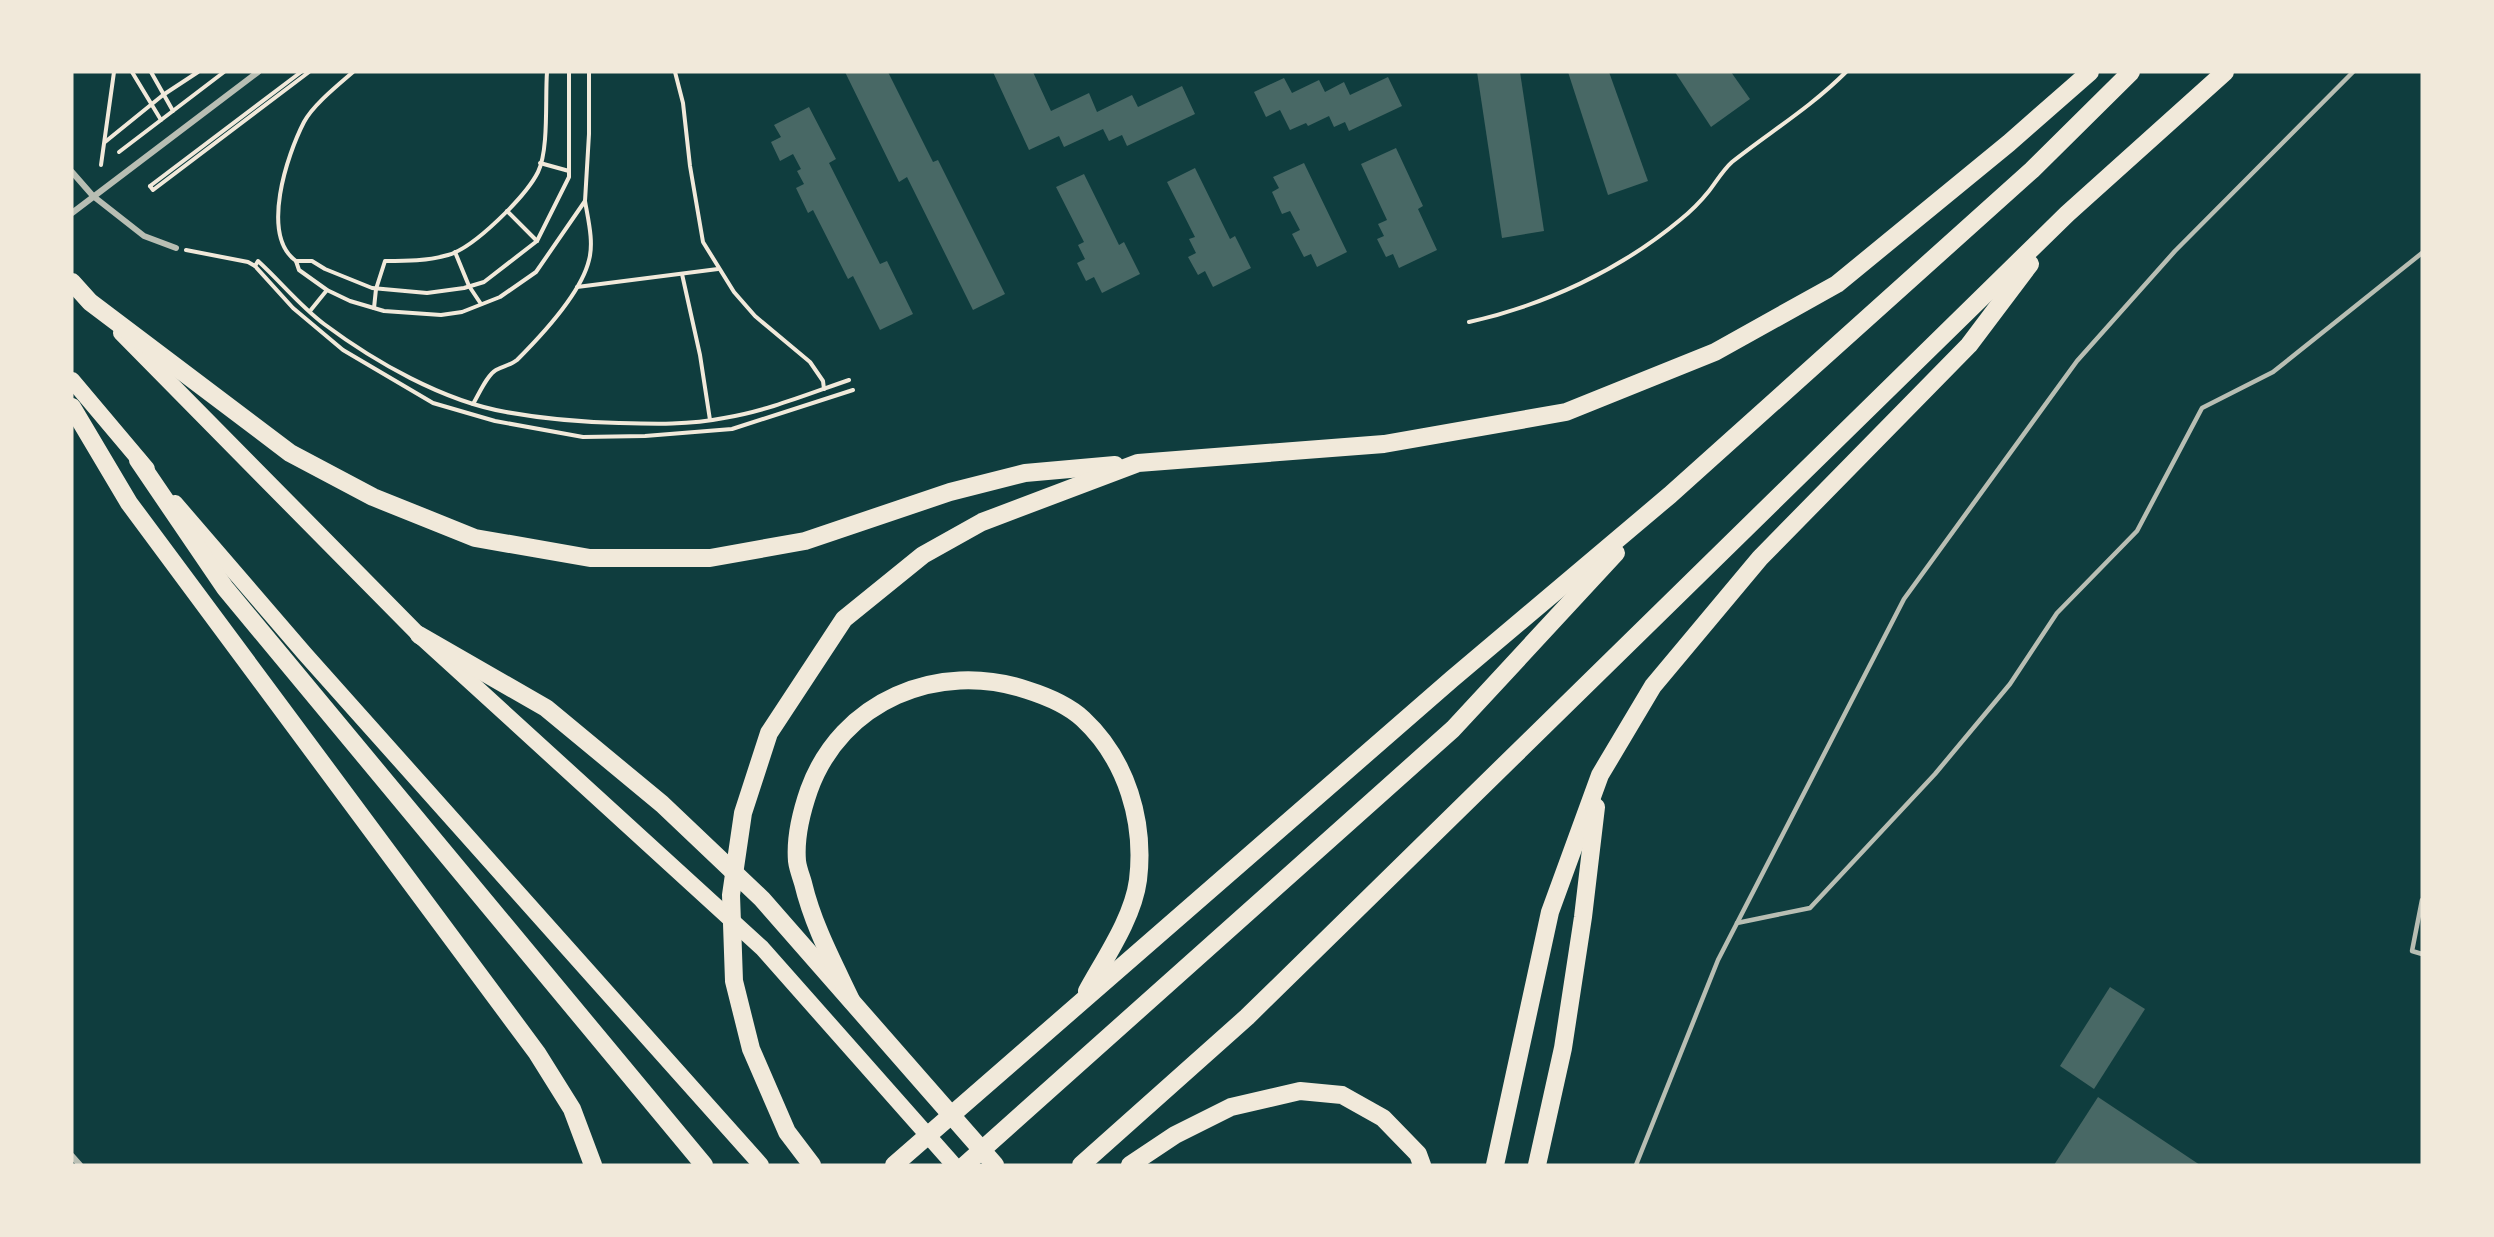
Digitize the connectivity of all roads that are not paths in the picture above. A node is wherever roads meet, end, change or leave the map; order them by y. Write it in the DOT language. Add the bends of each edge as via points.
graph roads {
  1 [pos="258,72"];
  2 [pos="2090,72"];
  3 [pos="2131,72"];
  4 [pos="2225,72"];
  5 [pos="2354,72"];
  6 [pos="72,172"];
  7 [pos="93,196"];
  8 [pos="72,213"];
  9 [pos="2067,214"];
  10 [pos="176,248"];
  11 [pos="2422,253"];
  12 [pos="72,282"];
  13 [pos="90,302"];
  14 [pos="72,380"];
  15 [pos="72,407"];
  16 [pos="138,460"];
  17 [pos="1138,463"];
  18 [pos="1670,495"];
  19 [pos="419,635"];
  20 [pos="1600,775"];
  21 [pos="2422,900"];
  22 [pos="1737,923"];
  23 [pos="2422,954"];
  24 [pos="851,1000"];
  25 [pos="1080,1003"];
  26 [pos="72,1156"];
  27 [pos="80,1165"];
  28 [pos="593,1165"];
  29 [pos="704,1165"];
  30 [pos="761,1165"];
  31 [pos="812,1165"];
  32 [pos="894,1165"];
  33 [pos="954,1165"];
  34 [pos="965,1165"];
  35 [pos="995,1165"];
  36 [pos="1081,1165"];
  37 [pos="1130,1165"];
  38 [pos="1422,1165"];
  39 [pos="1494,1165"];
  40 [pos="1538,1165"];
  41 [pos="1636,1165"];
  1 -- 7 [label="street"];
  2 -- 17 [label="highway" via="1837,284 1715,352 1566,412 1384,444"];
  3 -- 18 [label="highway" via="2031,170"];
  4 -- 9 [label="highway"];
  5 -- 22 [label="lane" via="2175,251 2077,361 1911,590"];
  6 -- 7 [label="street"];
  7 -- 8 [label="street"];
  7 -- 10 [label="street" via="144,236"];
  9 -- 20 [label="highway" via="1969,345 1760,558 1653,686"];
  9 -- 36 [label="highway" via="1247,1017"];
  11 -- 22 [label="lane" via="2273,372 2202,408 2137,531 2057,613 2010,684 1935,774 1810,908"];
  12 -- 13 [label="highway"];
  13 -- 17 [label="highway" via="290,453 373,498 475,538 590,558 710,558 805,541 951,492 1025,473"];
  13 -- 19 [label="highway"];
  14 -- 16 [label="highway"];
  15 -- 28 [label="highway" via="129,503 537,1053 572,1109"];
  16 -- 29 [label="highway" via="225,588"];
  16 -- 30 [label="highway" via="313,663"];
  17 -- 31 [label="highway" via="982,522 923,555 844,619 769,734 743,813 731,895 734,981 751,1048 787,1132"];
  18 -- 25 [label="highway"];
  18 -- 34 [label="highway" via="1453,729"];
  19 -- 24 [label="highway" via="546,708 662,804 762,899"];
  19 -- 33 [label="highway" via="762,948"];
  20 -- 39 [label="highway" via="1550,912"];
  20 -- 40 [label="highway" via="1563,1048"];
  21 -- 23 [label="lane" via="2412,951"];
  22 -- 41 [label="lane" via="1718,960"];
  24 -- 25 [label="highway" via="810,914 797,862 800,815 816,771 842,732 872,707 906,691 942,681 979,680 1048,697 1082,718 1108,748 1126,779 1139,828 1138,882 1124,923"];
  24 -- 35 [label="highway"];
  25 -- 32 [label="highway"];
  26 -- 27 [label="street"];
  37 -- 38 [label="highway" via="1175,1135 1231,1107 1300,1091 1342,1095 1383,1118 1418,1154"];
}
